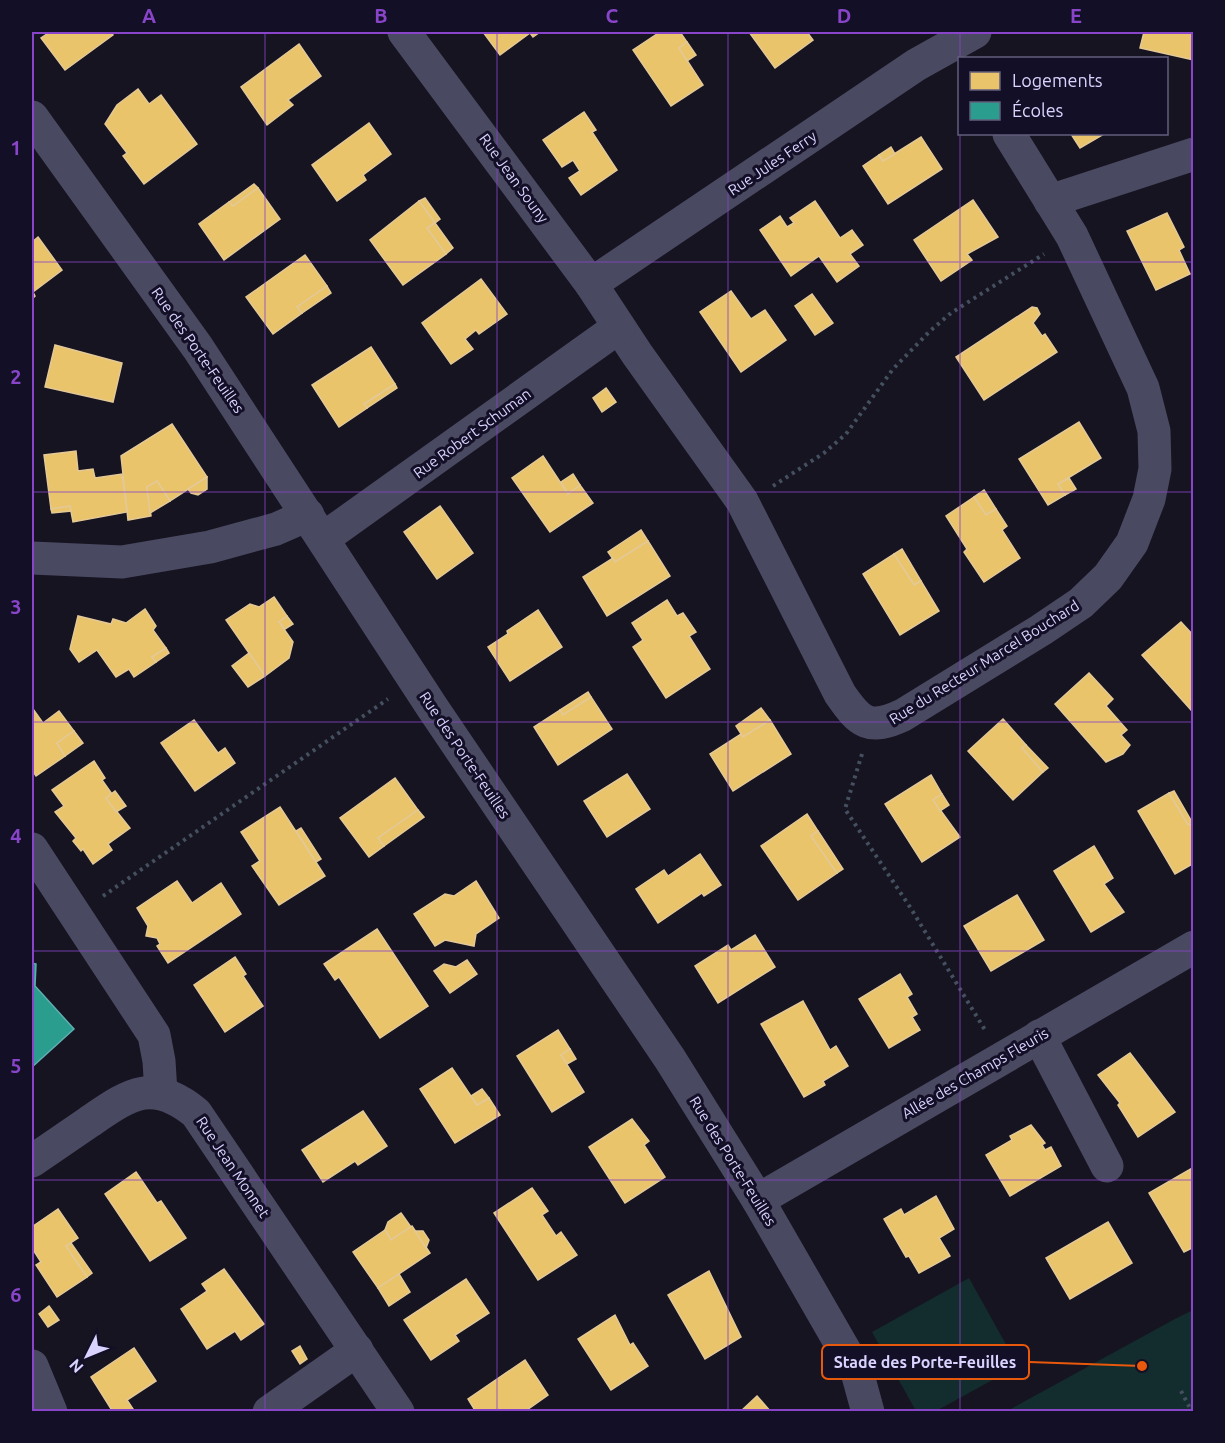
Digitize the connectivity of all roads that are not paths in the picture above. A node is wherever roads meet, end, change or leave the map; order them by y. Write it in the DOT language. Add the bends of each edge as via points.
graph roads {
  1 [pos="404,32"];
  2 [pos="959,41"];
  3 [pos="32,117"];
  4 [pos="1010,135"];
  5 [pos="1194,154"];
  6 [pos="1050,201"];
  7 [pos="591,284"];
  8 [pos="620,327"];
  9 [pos="316,527"];
  10 [pos="32,558"];
  11 [pos="32,849"];
  12 [pos="1194,947"];
  13 [pos="1039,1036"];
  14 [pos="161,1093"];
  15 [pos="32,1161"];
  16 [pos="1107,1166"];
  17 [pos="758,1200"];
  18 [pos="357,1350"];
  19 [pos="32,1366"];
  20 [pos="51,1412"];
  21 [pos="269,1412"];
  22 [pos="398,1412"];
  23 [pos="868,1412"];
  1 -- 7 [label="street, Rue Jean Souny"];
  2 -- 7 [label="street, Rue Jules Ferry"];
  3 -- 9 [label="street, Rue des Porte-Feuilles" via="198,348"];
  4 -- 6 [label="street, Rue du Recteur Marcel Bouchard"];
  5 -- 6 [label="street"];
  6 -- 8 [label="street, Rue du Recteur Marcel Bouchard" via="1072,236 1143,388 1154,431 1155,470 1149,499 1132,543 1108,578 1081,603 886,723 870,724 854,714 840,694 742,501"];
  7 -- 8 [label="street, Rue Jean Souny"];
  8 -- 9 [label="street, Rue Robert Schuman"];
  9 -- 10 [label="street, Rue Robert Schuman" via="276,530 210,547 122,562"];
  9 -- 17 [label="street, Rue des Porte-Feuilles" via="670,1059"];
  11 -- 14 [label="street" via="154,1035"];
  12 -- 13 [label="street, Allée des Champs Fleuris"];
  13 -- 16 [label="street"];
  13 -- 17 [label="street, Allée des Champs Fleuris"];
  14 -- 15 [label="street" via="128,1096"];
  14 -- 18 [label="street, Rue Jean Monnet" via="180,1100 196,1113"];
  17 -- 23 [label="street, Rue des Porte-Feuilles" via="857,1372"];
  18 -- 21 [label="street"];
  18 -- 22 [label="street, Rue Jean Monnet"];
  19 -- 20 [label="street"];
}
